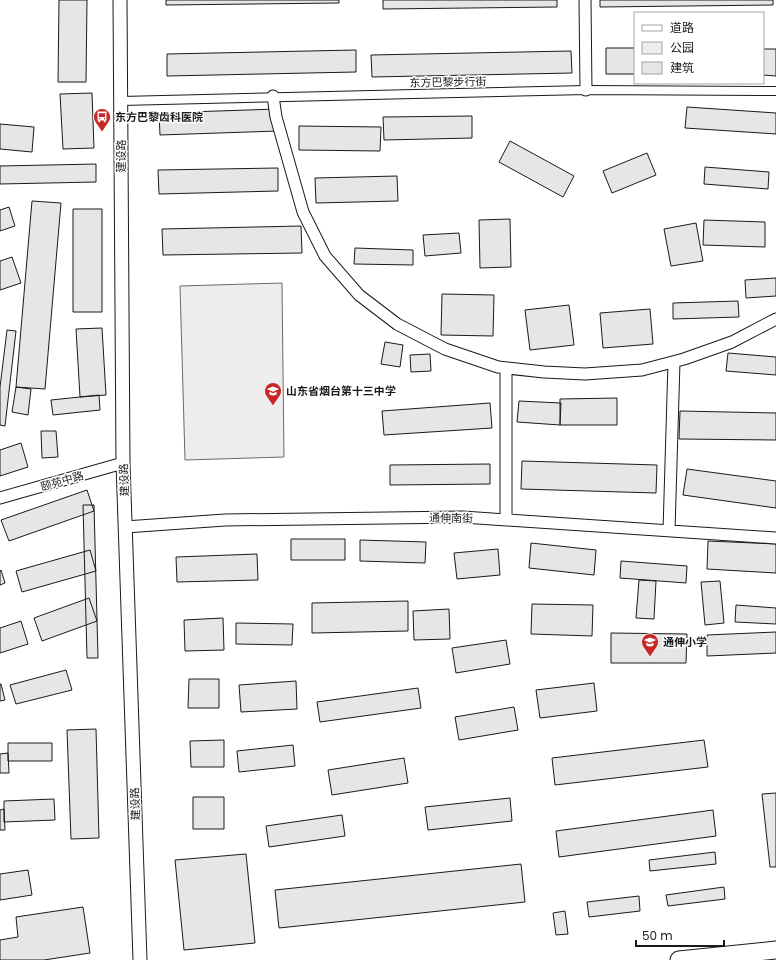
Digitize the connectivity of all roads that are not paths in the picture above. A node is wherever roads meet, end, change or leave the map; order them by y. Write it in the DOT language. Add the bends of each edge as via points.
graph roads {
  1 [pos="120,0"];
  2 [pos="585,0"];
  3 [pos="586,90"];
  4 [pos="776,91"];
  5 [pos="273,96"];
  6 [pos="121,101"];
  7 [pos="776,320"];
  8 [pos="674,362"];
  9 [pos="506,368"];
  10 [pos="123,463"];
  11 [pos="0,498"];
  12 [pos="506,520"];
  13 [pos="125,527"];
  14 [pos="669,531"];
  15 [pos="776,538"];
  16 [pos="776,950"];
  17 [pos="140,960"];
  18 [pos="679,960"];
  1 -- 6 [label="street, 建设路"];
  2 -- 3 [label="street"];
  3 -- 4 [label="street, 东方巴黎步行街"];
  3 -- 5 [label="street, 东方巴黎步行街"];
  5 -- 6 [label="street, 东方巴黎步行街"];
  5 -- 9 [label="street" via="276,117 303,212 325,256 359,295 397,324 445,349"];
  6 -- 10 [label="street, 建设路"];
  7 -- 8 [label="street" via="732,342"];
  8 -- 9 [label="street" via="642,370 585,374"];
  8 -- 14 [label="street"];
  9 -- 12 [label="street"];
  10 -- 11 [label="street, 颐苑中路"];
  10 -- 13 [label="street, 建设路"];
  12 -- 13 [label="street, 通伸南街" via="463,517 225,520"];
  12 -- 14 [label="street, 通伸南街"];
  13 -- 17 [label="street, 建设路"];
  14 -- 15 [label="street, 通伸南街"];
  16 -- 18 [label="main road"];
}
